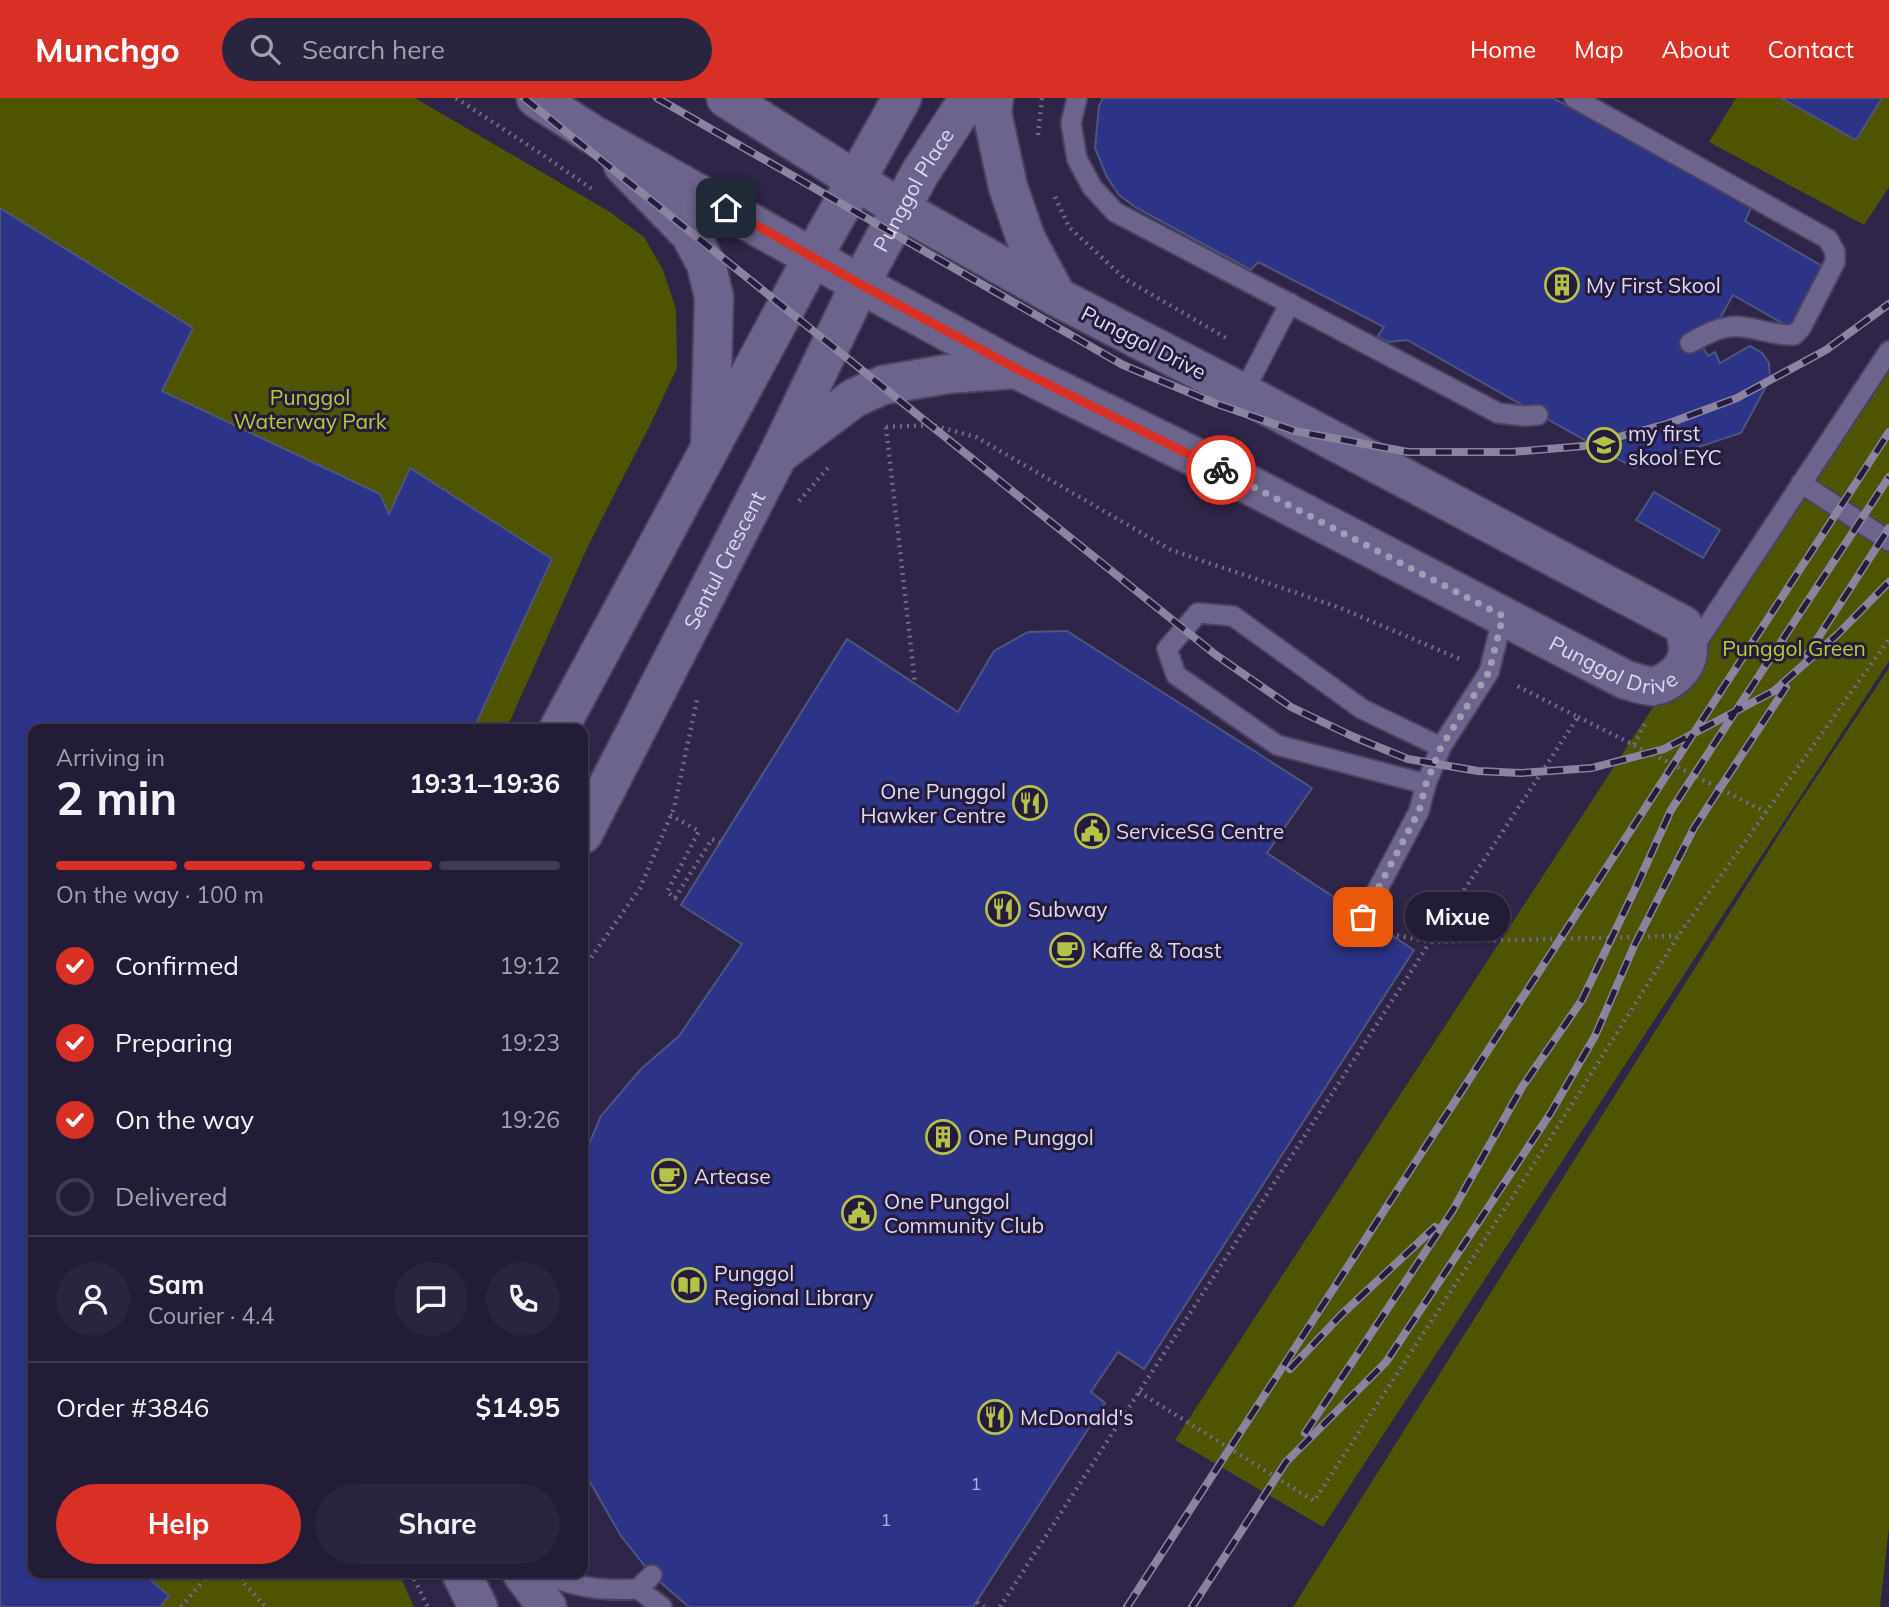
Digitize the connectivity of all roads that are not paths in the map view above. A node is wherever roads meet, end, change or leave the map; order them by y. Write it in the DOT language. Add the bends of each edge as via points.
graph roads {
  1 [pos="537,98"];
  2 [pos="726,98"];
  3 [pos="902,98"];
  4 [pos="969,98"];
  5 [pos="994,98"];
  6 [pos="1077,98"];
  7 [pos="1574,98"];
  8 [pos="592,134"];
  9 [pos="855,181"];
  10 [pos="901,209"];
  11 [pos="813,257"];
  12 [pos="860,284"];
  13 [pos="1057,297"];
  14 [pos="1290,303"];
  15 [pos="1690,343"];
  16 [pos="1889,351"];
  17 [pos="1017,369"];
  18 [pos="1243,393"];
  19 [pos="1538,415"];
  20 [pos="710,447"];
  21 [pos="778,455"];
  22 [pos="1801,483"];
  23 [pos="1889,541"];
  24 [pos="1503,616"];
  25 [pos="1689,654"];
  26 [pos="561,724"];
  27 [pos="1441,747"];
  28 [pos="1426,784"];
  29 [pos="588,824"];
  30 [pos="1363,917"];
  31 [pos="464,1578"];
  32 [pos="526,1578"];
  33 [pos="554,1578"];
  34 [pos="478,1607"];
  35 [pos="547,1607"];
  36 [pos="662,1607"];
  1 -- 8 [label="street, Punggol Drive"];
  2 -- 9 [label="street, Punggol Drive"];
  3 -- 9 [label="street"];
  4 -- 10 [label="street, Punggol Place"];
  5 -- 13 [label="street" via="992,113 1008,187 1026,239"];
  6 -- 14 [label="lane" via="1071,123 1077,159 1092,187 1115,212"];
  7 -- 15 [label="lane" via="1828,239 1835,252 1835,262 1794,335 1741,326 1712,331"];
  8 -- 11 [label="street, Punggol Drive"];
  8 -- 20 [label="street" via="690,234 706,264 714,297"];
  9 -- 10 [label="street, Punggol Drive"];
  9 -- 11 [label="street"];
  10 -- 12 [label="street, Punggol Place"];
  10 -- 13 [label="street, Punggol Drive"];
  11 -- 12 [label="street, Punggol Drive"];
  11 -- 20 [label="street"];
  12 -- 17 [label="street, Punggol Drive"];
  12 -- 21 [label="street, Sentul Crescent"];
  13 -- 18 [label="street, Punggol Drive"];
  14 -- 18 [label="lane"];
  14 -- 19 [label="lane" via="1499,413"];
  16 -- 22 [label="lane"];
  17 -- 21 [label="street" via="883,384 854,398"];
  17 -- 24 [label="street, Punggol Drive"];
  18 -- 25 [label="street, Punggol Drive" via="1683,625"];
  20 -- 26 [label="street"];
  21 -- 29 [label="street, Sentul Crescent"];
  22 -- 23 [label="lane"];
  22 -- 25 [label="lane"];
  24 -- 25 [label="street, Punggol Drive" via="1626,680 1652,686 1667,682 1681,670"];
  24 -- 27 [label="lane" via="1489,672"];
  27 -- 28 [label="lane"];
  27 -- 28 [label="lane" via="1362,709 1233,616 1198,613 1167,649 1175,674 1277,746"];
  28 -- 30 [label="lane" via="1419,811"];
  31 -- 34 [label="street"];
  32 -- 35 [label="street"];
  33 -- 36 [label="lane" via="606,1591 645,1582"];
}
